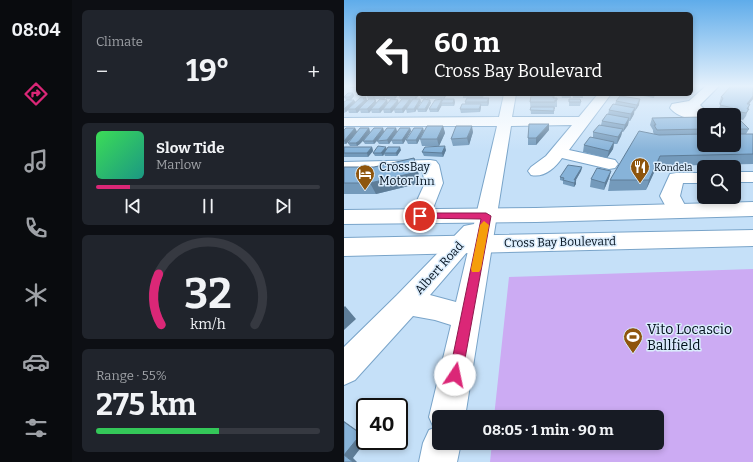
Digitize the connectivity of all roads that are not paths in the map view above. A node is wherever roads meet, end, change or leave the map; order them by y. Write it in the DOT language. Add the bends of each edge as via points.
graph roads {
  1 [pos="507,108"];
  2 [pos="594,108"];
  3 [pos="689,108"];
  4 [pos="668,114"];
  5 [pos="505,121"];
  6 [pos="583,121"];
  7 [pos="344,122"];
  8 [pos="558,152"];
  9 [pos="609,164"];
  10 [pos="344,167"];
  11 [pos="537,171"];
  12 [pos="697,178"];
  13 [pos="753,209"];
  14 [pos="678,211"];
  15 [pos="420,216"];
  16 [pos="486,216"];
  17 [pos="344,217"];
  18 [pos="753,238"];
  19 [pos="470,244"];
  20 [pos="344,247"];
  21 [pos="407,303"];
  22 [pos="466,318"];
  23 [pos="344,369"];
  24 [pos="448,410"];
  25 [pos="441,450"];
  26 [pos="438,462"];
  1 -- 5 [label="street"];
  2 -- 6 [label="street"];
  3 -- 4 [label="street"];
  5 -- 6 [label="street"];
  5 -- 7 [label="street"];
  5 -- 16 [label="street"];
  6 -- 8 [label="street"];
  8 -- 9 [label="street"];
  8 -- 11 [label="street"];
  10 -- 15 [label="street" via="430,165 434,183"];
  12 -- 14 [label="street" via="676,178 670,196"];
  13 -- 14 [label="street"];
  14 -- 16 [label="street"];
  15 -- 16 [label="street"];
  15 -- 17 [label="street"];
  16 -- 19 [label="street, Albert Road"];
  18 -- 19 [label="street, Cross Bay Boulevard"];
  19 -- 20 [label="street, Cross Bay Boulevard"];
  19 -- 21 [label="street, Albert Road"];
  19 -- 22 [label="street"];
  21 -- 22 [label="street, Albert Road" via="435,308"];
  21 -- 23 [label="street, Albert Road"];
  22 -- 24 [label="street"];
  25 -- 26 [label="street"];
}
